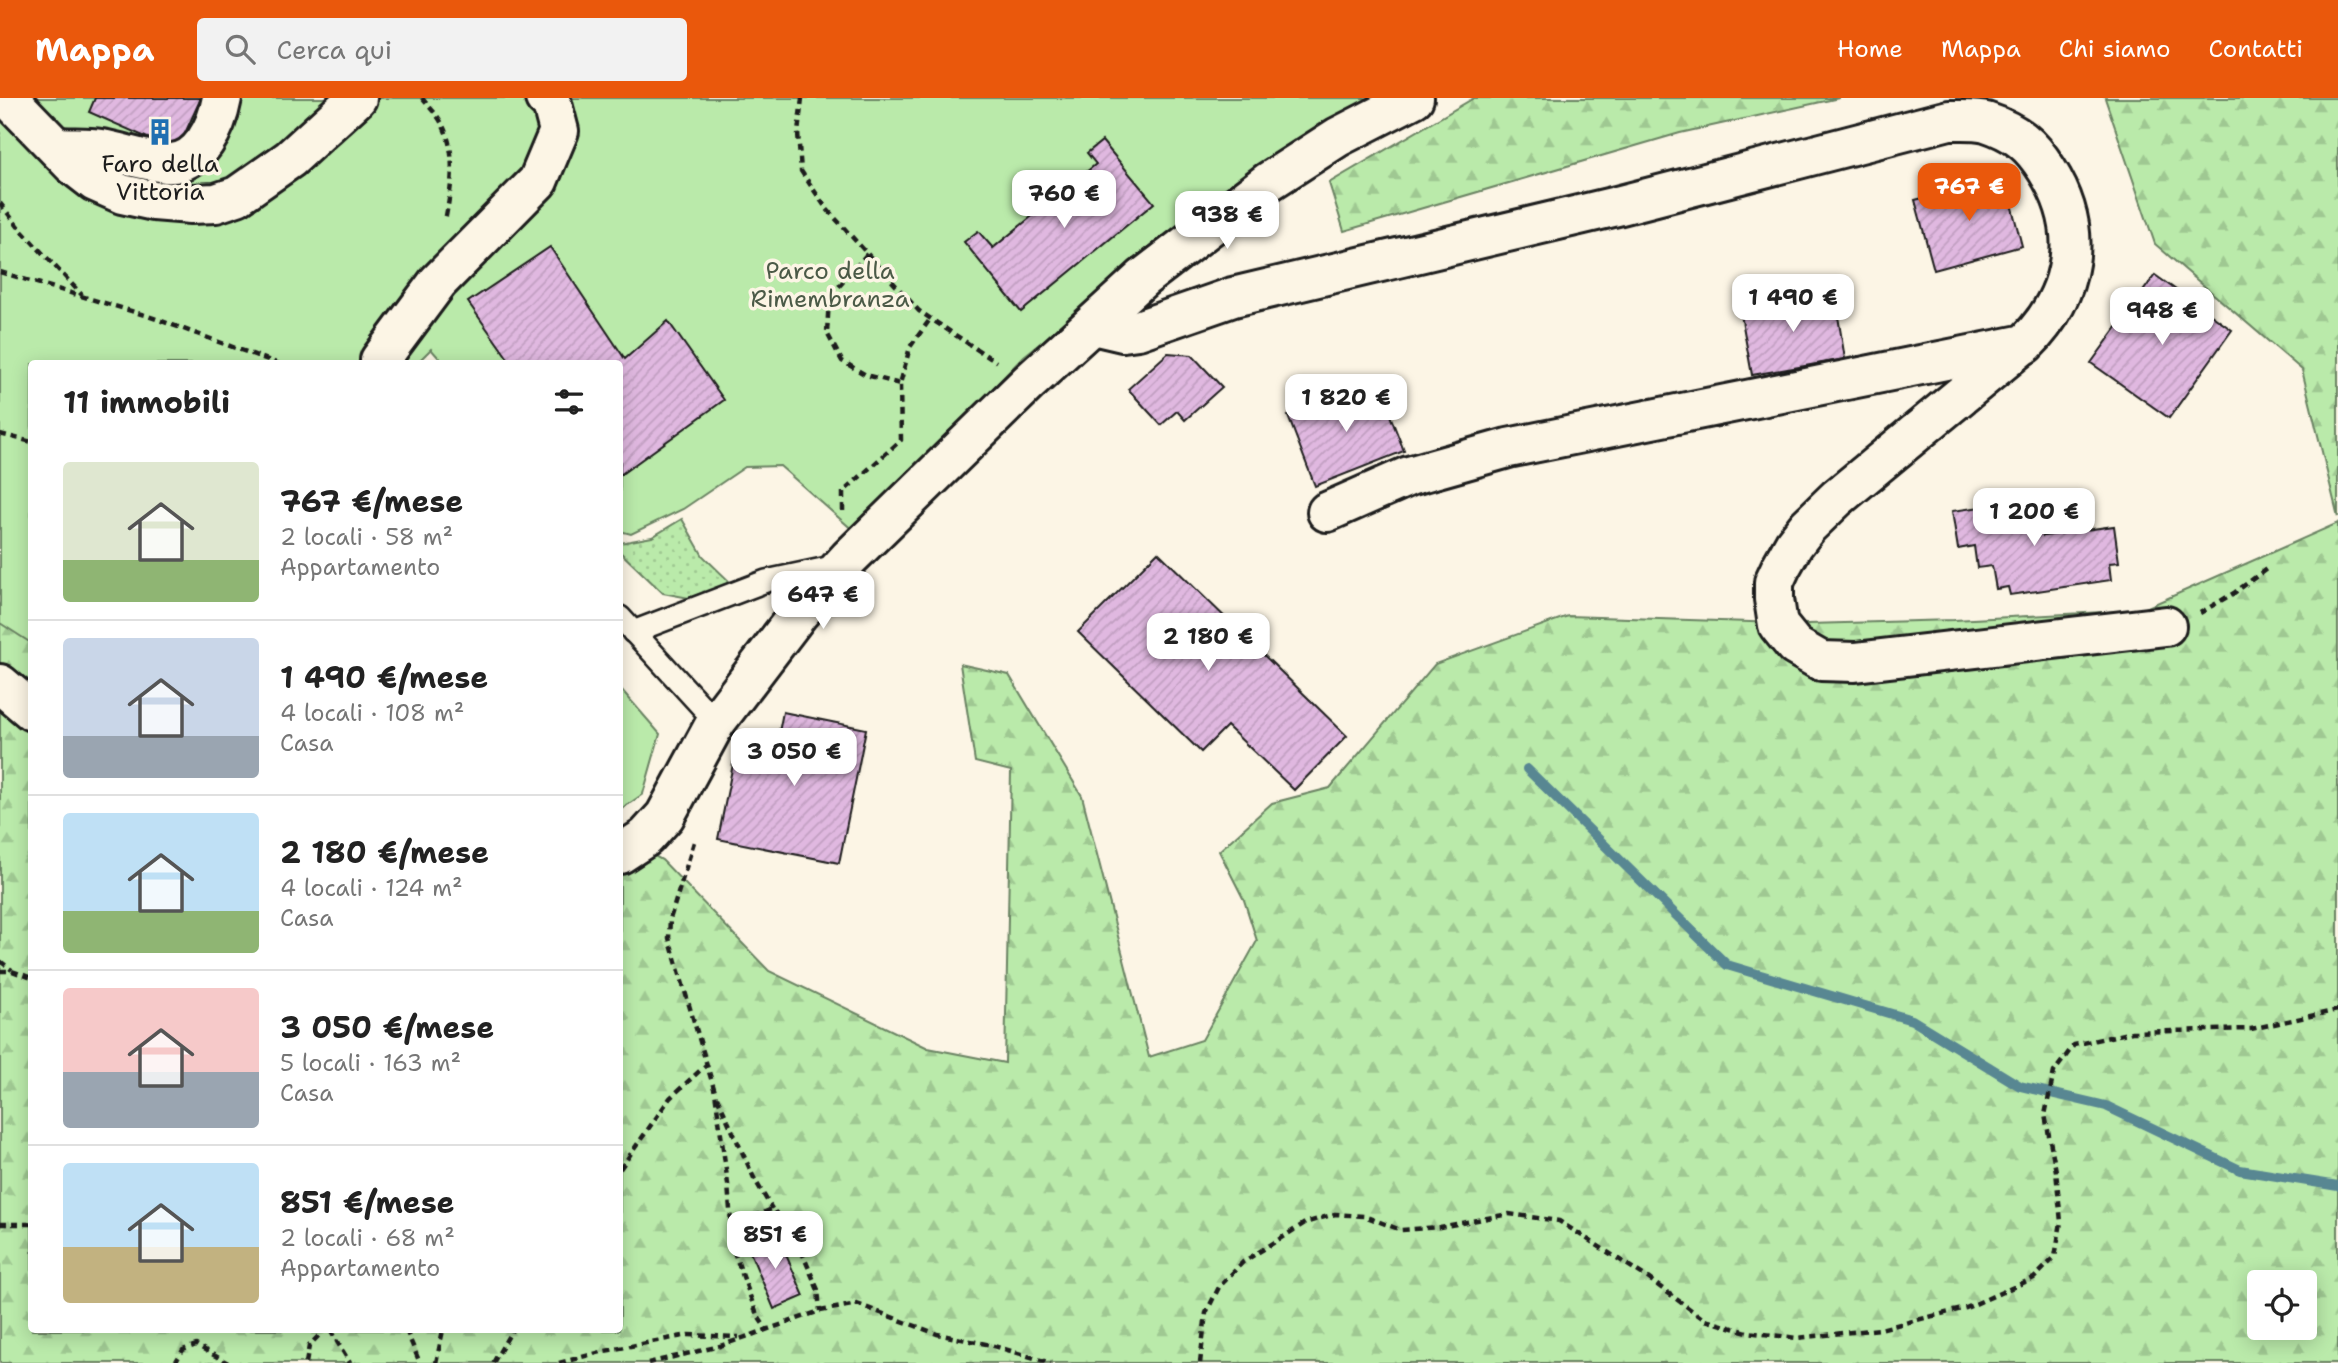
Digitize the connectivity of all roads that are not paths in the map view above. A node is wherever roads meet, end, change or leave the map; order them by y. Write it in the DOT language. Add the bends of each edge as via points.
graph roads {
  1 [pos="11,98"];
  2 [pos="222,98"];
  3 [pos="357,98"];
  4 [pos="545,98"];
  5 [pos="1414,98"];
  6 [pos="57,147"];
  7 [pos="1093,325"];
  8 [pos="2025,344"];
  9 [pos="383,360"];
  10 [pos="1327,512"];
  11 [pos="843,565"];
  12 [pos="626,625"];
  13 [pos="2166,626"];
  14 [pos="0,684"];
  15 [pos="28,707"];
  16 [pos="716,722"];
  17 [pos="623,852"];
  1 -- 6 [label="street"];
  2 -- 6 [label="street" via="215,123 189,159 169,163 99,149"];
  3 -- 6 [label="street" via="290,159 237,196 216,203 154,201 122,194 95,182"];
  4 -- 9 [label="street" via="552,104 559,131 538,181 438,282"];
  5 -- 7 [label="street" via="1338,137 1268,182 1143,278"];
  7 -- 8 [label="street" via="1123,332 1138,330 1233,297 1617,206 1949,120 1983,121 2027,142 2061,191 2070,224 2070,265 2054,307"];
  7 -- 11 [label="street"];
  8 -- 10 [label="street" via="1508,448 1409,476"];
  8 -- 13 [label="street" via="1808,526 1774,582 1778,625 1795,646 1821,661 1855,662"];
  11 -- 12 [label="lane" via="766,581"];
  11 -- 16 [label="street" via="799,613"];
  12 -- 16 [label="lane"];
  14 -- 15 [label="street"];
  16 -- 17 [label="street" via="665,816 646,837"];
}
